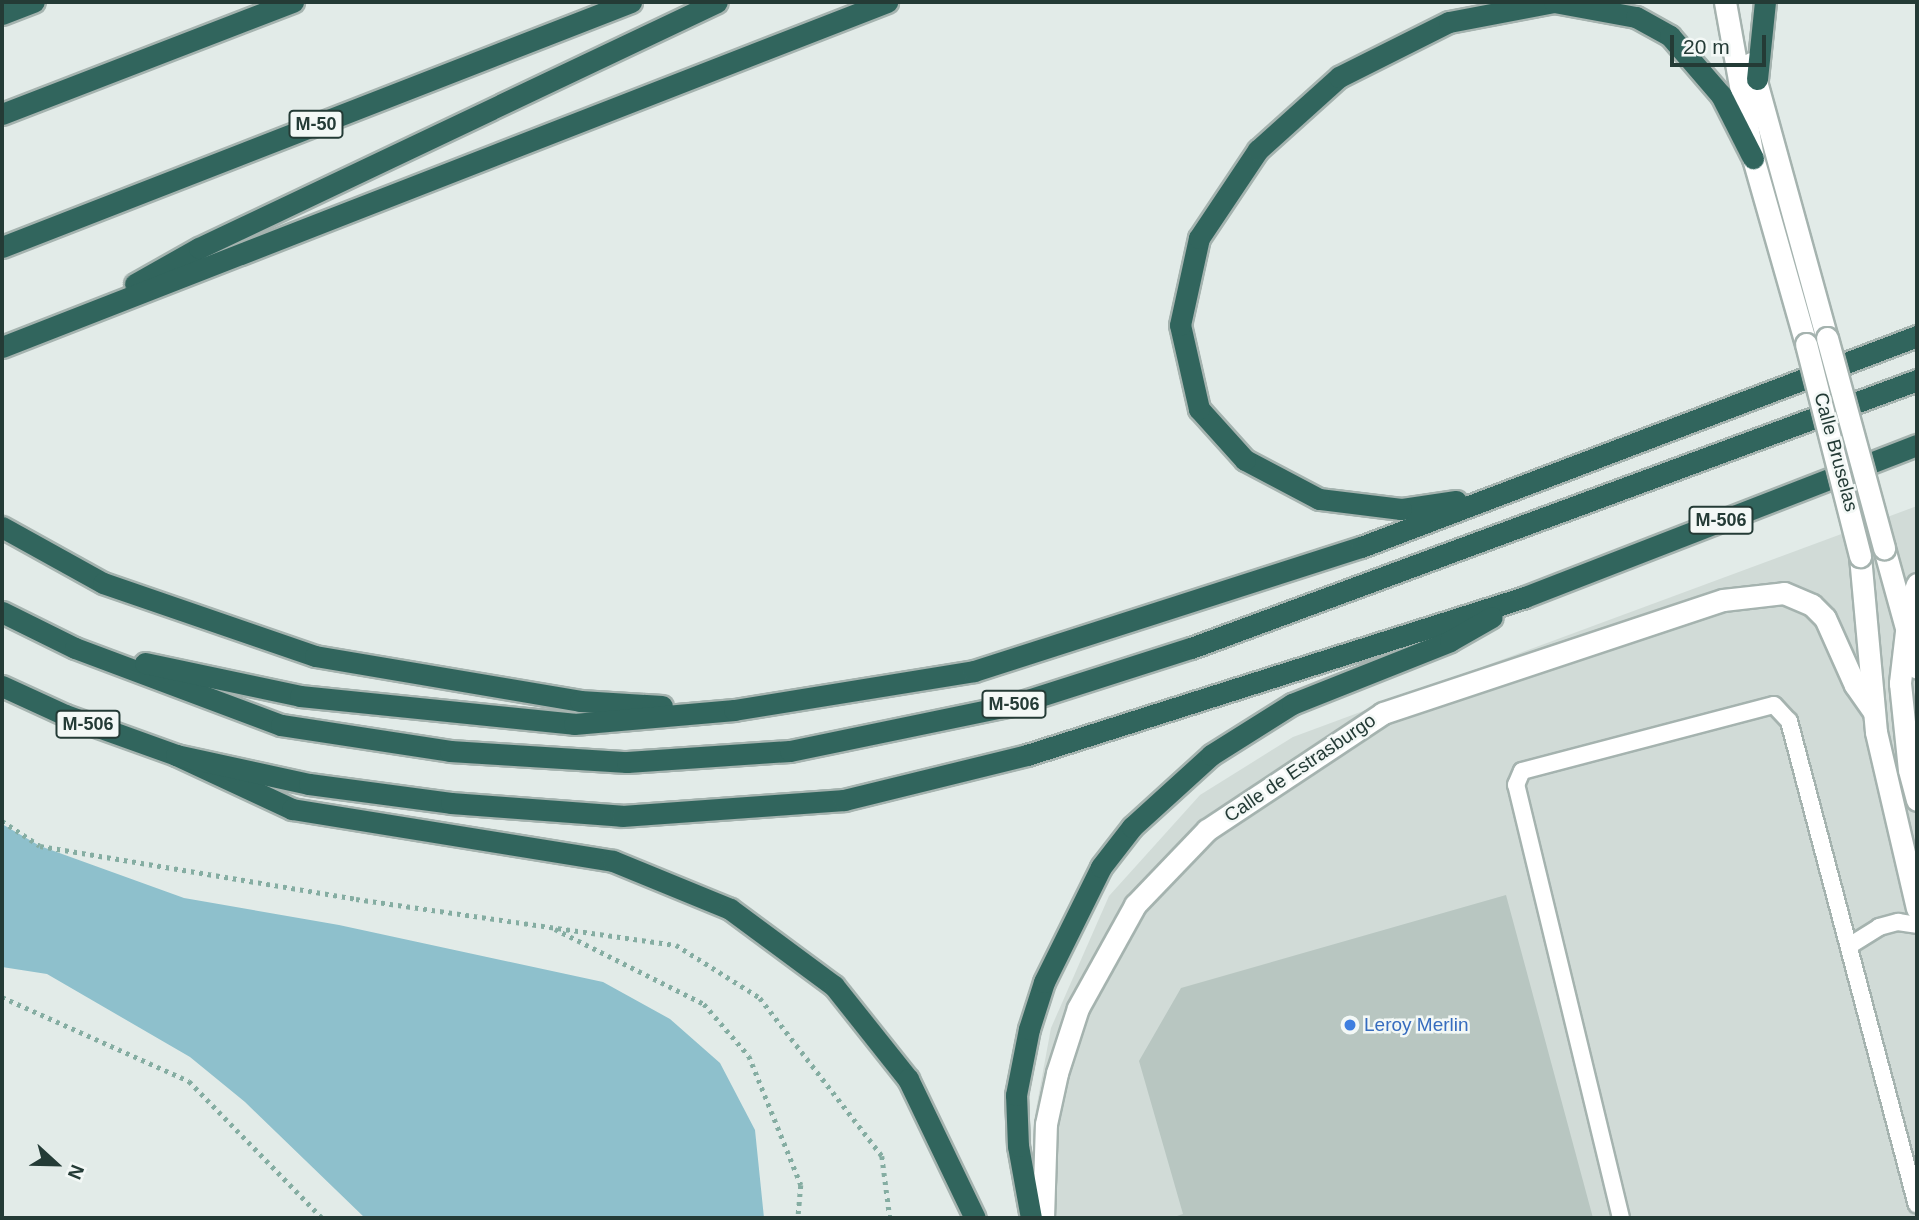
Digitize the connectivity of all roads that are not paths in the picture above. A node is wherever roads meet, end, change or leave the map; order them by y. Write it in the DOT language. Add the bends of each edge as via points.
graph roads {
  1 [pos="34,2"];
  2 [pos="293,2"];
  3 [pos="631,2"];
  4 [pos="717,2"];
  5 [pos="887,2"];
  6 [pos="1727,2"];
  7 [pos="1765,2"];
  8 [pos="2,14"];
  9 [pos="1757,79"];
  10 [pos="2,114"];
  11 [pos="1753,158"];
  12 [pos="2,247"];
  13 [pos="76,319"];
  14 [pos="1917,336"];
  15 [pos="6,345"];
  16 [pos="1917,380"];
  17 [pos="1917,445"];
  18 [pos="1496,495"];
  19 [pos="2,527"];
  20 [pos="1917,584"];
  21 [pos="1525,597"];
  22 [pos="2,612"];
  23 [pos="1906,630"];
  24 [pos="75,648"];
  25 [pos="1917,668"];
  26 [pos="2,686"];
  27 [pos="734,710"];
  28 [pos="1874,712"];
  29 [pos="176,755"];
  30 [pos="1917,800"];
  31 [pos="1917,908"];
  32 [pos="1917,925"];
  33 [pos="1849,946"];
  34 [pos="1917,1204"];
  35 [pos="975,1218"];
  36 [pos="1031,1218"];
  37 [pos="1043,1218"];
  38 [pos="1621,1218"];
  1 -- 8 [label="highway"];
  2 -- 10 [label="highway"];
  3 -- 12 [label="highway, M-50"];
  4 -- 13 [label="highway" via="199,248"];
  5 -- 13 [label="highway"];
  6 -- 9 [label="street, Calle Bruselas"];
  6 -- 11 [label="street, Calle Bruselas"];
  7 -- 9 [label="highway"];
  9 -- 23 [label="street, Calle Bruselas, bridge"];
  11 -- 18 [label="highway" via="1721,95 1670,36 1636,17 1554,2 1449,22 1339,76 1258,150 1199,238 1180,325 1199,409 1245,460 1320,499 1401,509"];
  11 -- 28 [label="street, Calle Bruselas, bridge" via="1860,556"];
  13 -- 15 [label="highway"];
  14 -- 18 [label="highway"];
  16 -- 24 [label="highway, M-506" via="1191,648 1012,705 790,751 627,762 450,751 281,724"];
  17 -- 21 [label="highway, M-506"];
  18 -- 27 [label="highway" via="1362,547 974,671"];
  19 -- 27 [label="highway" via="103,583 315,656 580,701"];
  20 -- 23 [label="street"];
  21 -- 29 [label="highway, M-506" via="1027,755 844,800 622,816 426,800 309,783"];
  21 -- 36 [label="highway" via="1451,641 1292,704 1211,755 1132,827 1101,867 1072,920 1029,1029 1016,1095 1018,1146"];
  22 -- 24 [label="highway, M-506"];
  23 -- 25 [label="street, Calle Bruselas"];
  23 -- 30 [label="street, Calle Bruselas" via="1900,704"];
  24 -- 27 [label="highway" via="300,696 574,724"];
  26 -- 29 [label="highway, M-506" via="65,715"];
  28 -- 31 [label="street, Calle Bruselas"];
  28 -- 37 [label="street, Calle de Estrasburgo" via="1855,685 1825,618 1812,605 1784,593 1723,600 1382,713 1207,830 1135,905 1078,1008 1057,1073 1046,1124"];
  29 -- 35 [label="highway" via="292,808 613,862 730,909 834,986 908,1079"];
  32 -- 33 [label="lane" via="1898,922 1880,927"];
  33 -- 34 [label="lane"];
  33 -- 38 [label="lane" via="1789,721 1774,705 1522,771 1516,785"];
}
